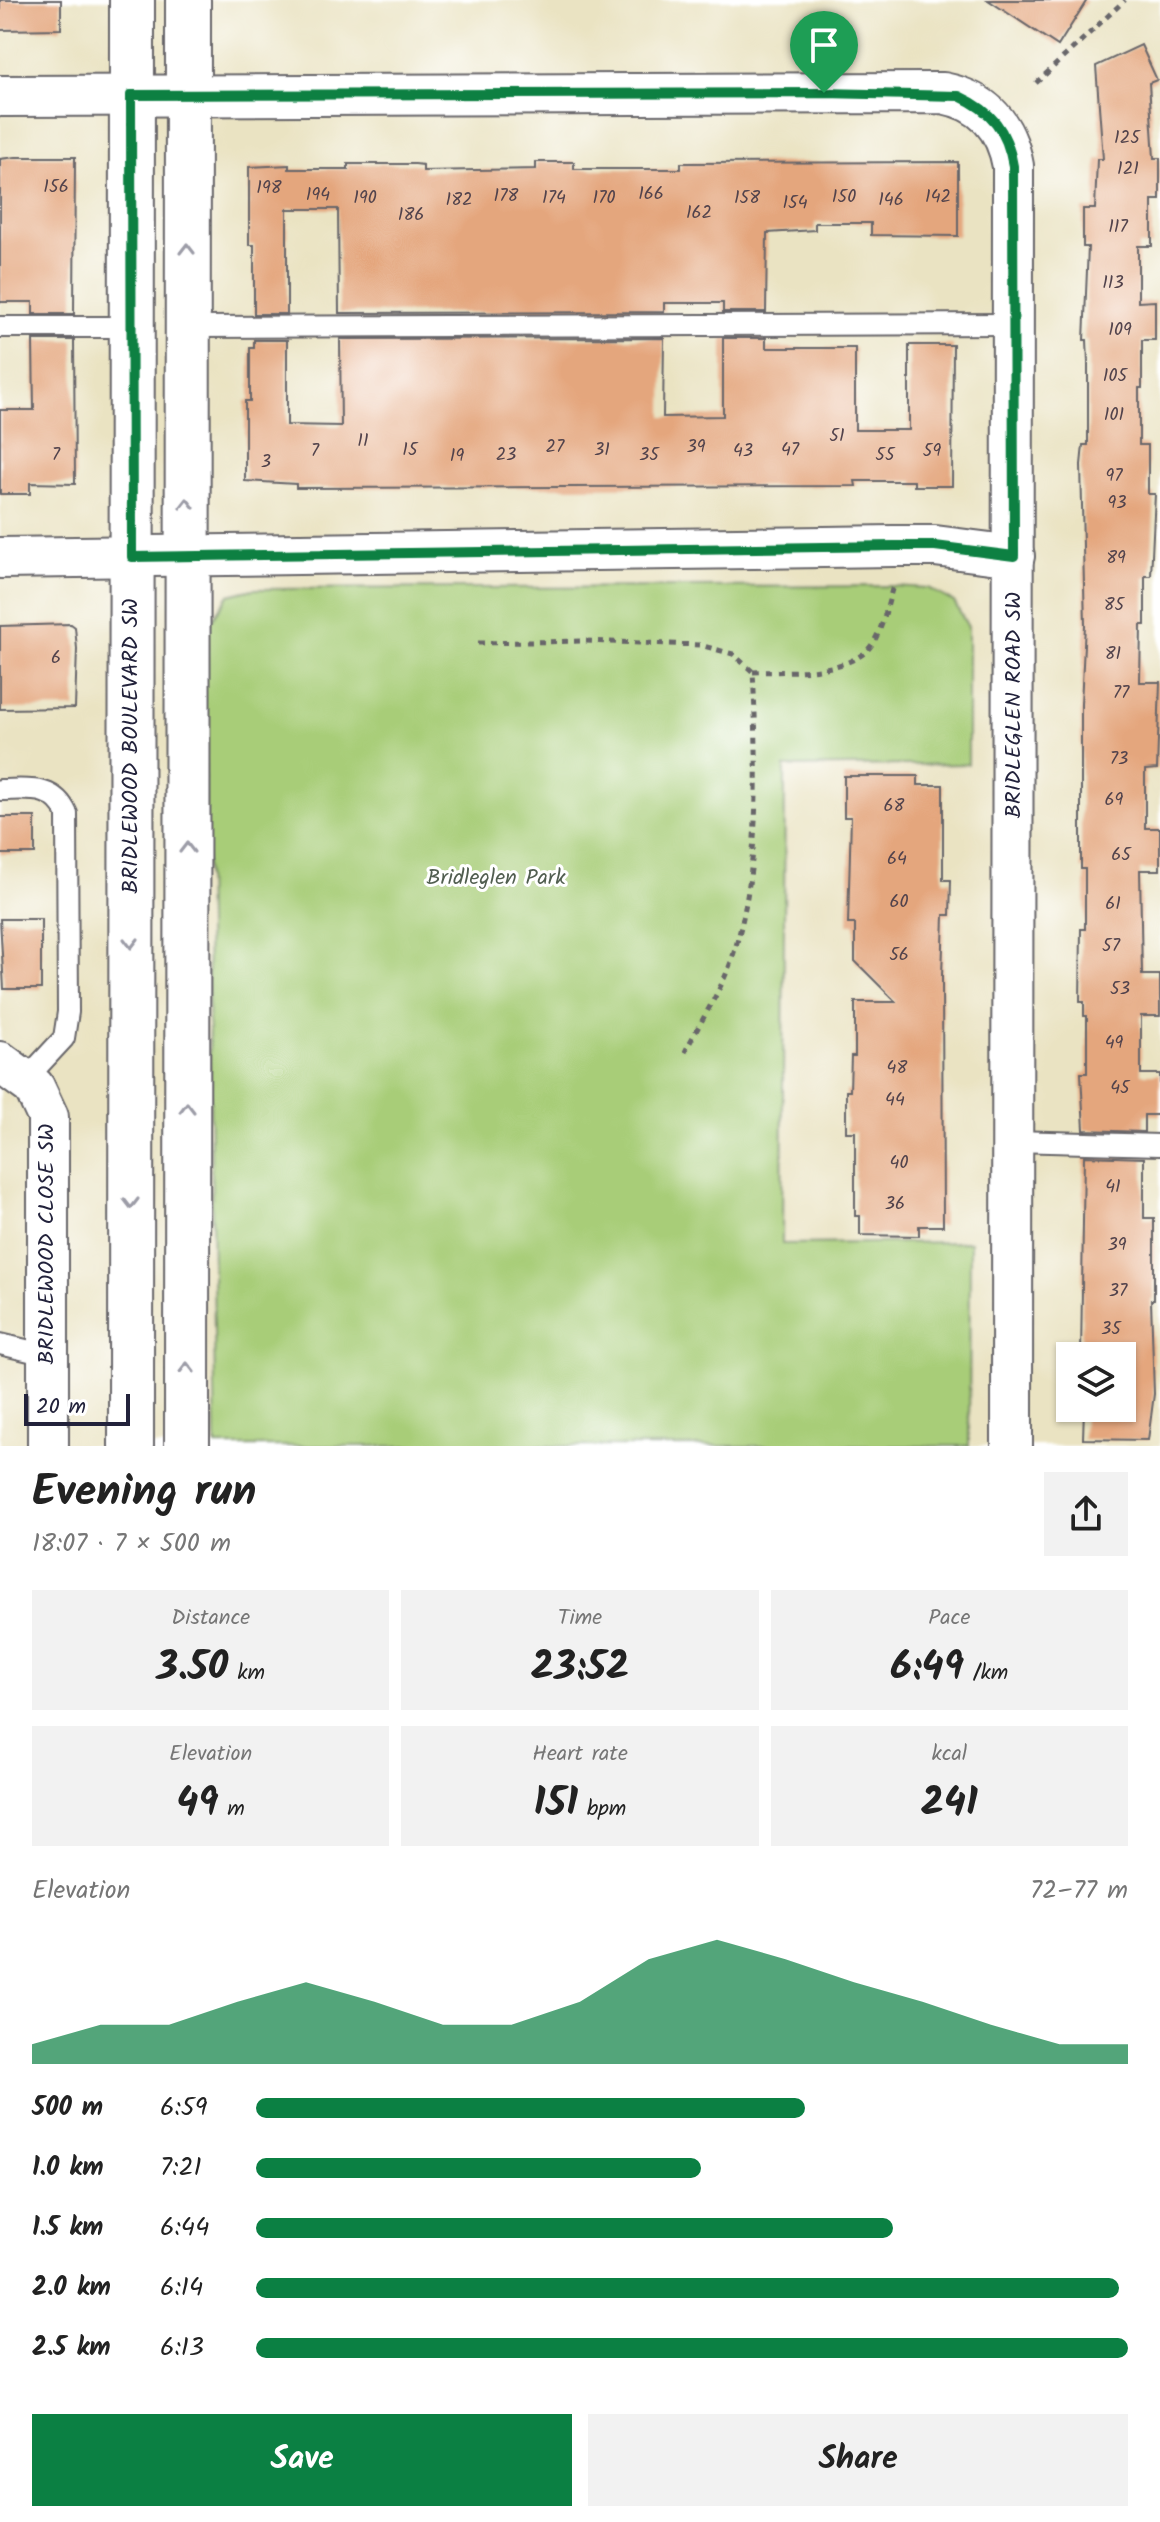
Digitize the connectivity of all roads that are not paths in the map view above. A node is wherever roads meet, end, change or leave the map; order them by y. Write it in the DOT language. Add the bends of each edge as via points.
graph roads {
  1 [pos="132,0"];
  2 [pos="188,0"];
  3 [pos="131,95"];
  4 [pos="187,95"];
  5 [pos="0,96"];
  6 [pos="1013,324"];
  7 [pos="0,327"];
  8 [pos="131,327"];
  9 [pos="187,327"];
  10 [pos="1014,556"];
  11 [pos="132,557"];
  12 [pos="0,558"];
  13 [pos="187,558"];
  14 [pos="0,790"];
  15 [pos="13,1071"];
  16 [pos="1013,1141"];
  17 [pos="1160,1145"];
  18 [pos="0,1344"];
  19 [pos="47,1355"];
  20 [pos="48,1446"];
  21 [pos="131,1446"];
  22 [pos="187,1446"];
  23 [pos="1012,1446"];
  1 -- 3 [label="street, BRIDLEWOOD BOULEVARD SW"];
  2 -- 4 [label="street"];
  3 -- 4 [label="street, BRIDLEGLEN ROAD SW"];
  3 -- 5 [label="street, BRIDLEGLEN ROAD SW"];
  3 -- 8 [label="street, BRIDLEWOOD BOULEVARD SW"];
  4 -- 6 [label="street, BRIDLEGLEN ROAD SW" via="959,96 994,119 1009,144"];
  9 -- 4 [label="street, one-way"];
  6 -- 9 [label="lane"];
  6 -- 10 [label="street, BRIDLEGLEN ROAD SW"];
  7 -- 8 [label="lane"];
  8 -- 11 [label="street, BRIDLEWOOD BOULEVARD SW"];
  13 -- 9 [label="street, one-way"];
  10 -- 13 [label="street" via="894,546"];
  10 -- 16 [label="street, BRIDLEGLEN ROAD SW"];
  11 -- 12 [label="street"];
  11 -- 13 [label="street"];
  11 -- 21 [label="street, BRIDLEWOOD BOULEVARD SW, one-way"];
  22 -- 13 [label="street, one-way"];
  14 -- 15 [label="lane" via="45,790 67,814 64,1038"];
  15 -- 19 [label="street, BRIDLEWOOD CLOSE SW" via="48,1117"];
  16 -- 17 [label="lane"];
  16 -- 23 [label="street, BRIDLEGLEN ROAD SW"];
  18 -- 19 [label="lane"];
  19 -- 20 [label="street, BRIDLEWOOD CLOSE SW"];
}
